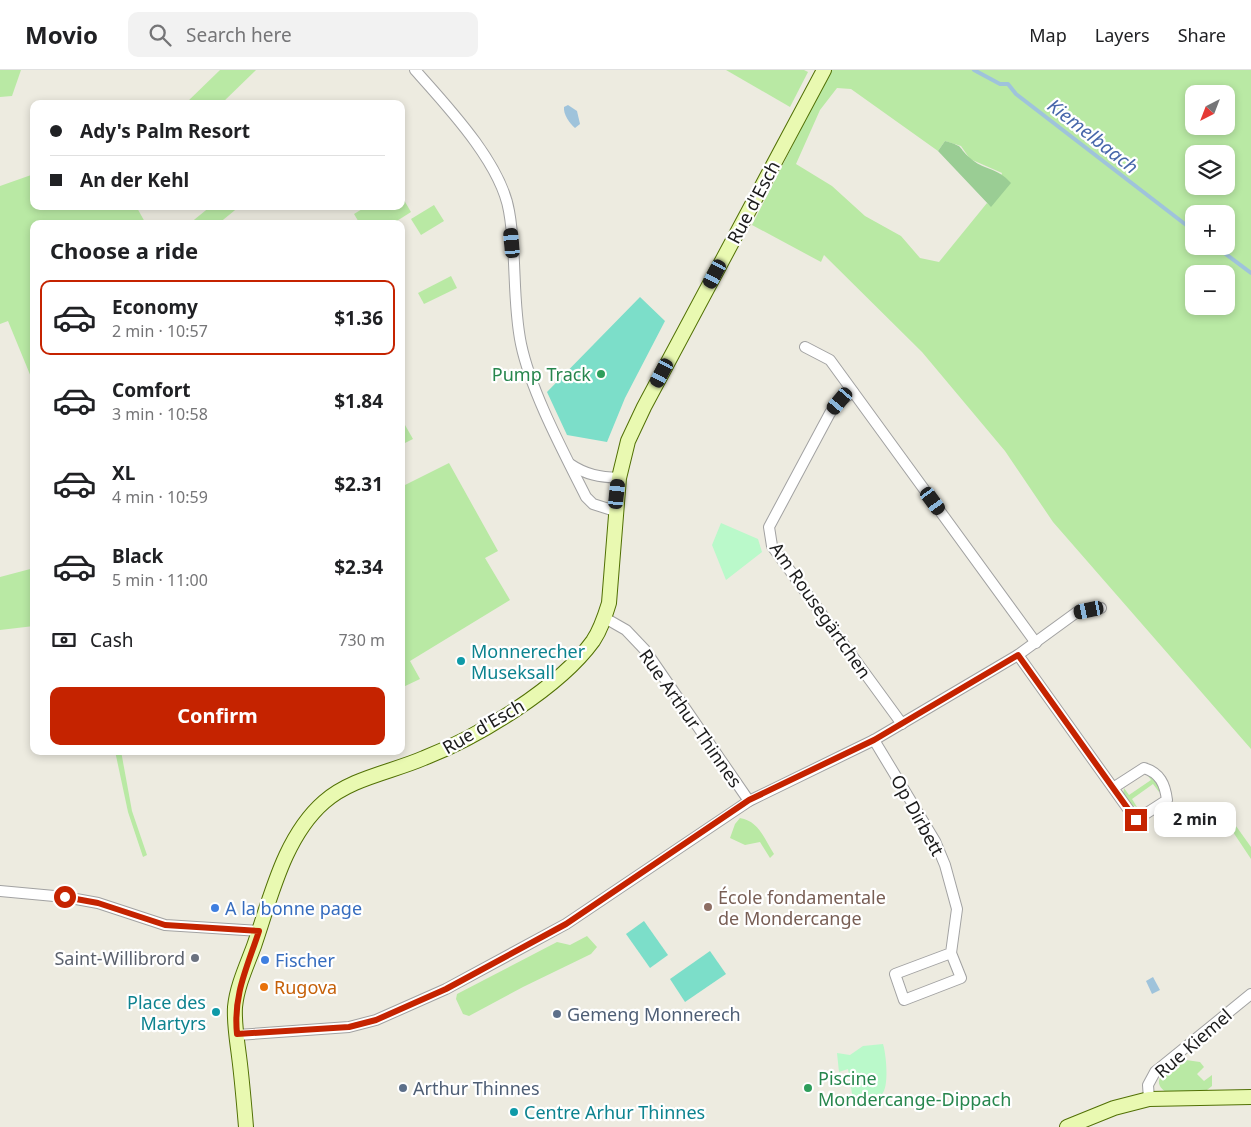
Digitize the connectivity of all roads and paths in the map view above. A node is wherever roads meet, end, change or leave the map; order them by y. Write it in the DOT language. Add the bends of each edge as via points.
graph roads {
  1 [pos="415,70"];
  2 [pos="824,70"];
  3 [pos="805,347"];
  4 [pos="853,392"];
  5 [pos="569,464"];
  6 [pos="619,478"];
  7 [pos="615,510"];
  8 [pos="1101,608"];
  9 [pos="605,618"];
  10 [pos="1036,642"];
  11 [pos="1018,655"];
  12 [pos="902,724"];
  13 [pos="874,740"];
  14 [pos="1113,788"];
  15 [pos="749,800"];
  16 [pos="0,891"];
  17 [pos="259,931"];
  18 [pos="952,953"];
  19 [pos="1251,994"];
  20 [pos="237,1034"];
  21 [pos="1251,1097"];
  22 [pos="1149,1099"];
  23 [pos="246,1127"];
  24 [pos="1067,1127"];
  1 -- 5 [label="street" via="476,144 503,193 509,209 520,342 536,392"];
  2 -- 6 [label="main road, Rue d'Esch" via="644,407 628,441"];
  3 -- 4 [label="street" via="830,360"];
  4 -- 10 [label="street"];
  4 -- 12 [label="street, Am Rousegärtchen" via="830,413 770,526 769,537 772,546"];
  5 -- 6 [label="street" via="589,474"];
  5 -- 7 [label="street" via="586,497 593,504"];
  6 -- 7 [label="main road, Rue d'Esch"];
  7 -- 9 [label="main road, Rue d'Esch" via="609,603"];
  8 -- 10 [label="street" via="1077,612"];
  9 -- 15 [label="street, Rue Arthur Thinnes" via="626,630 646,650"];
  9 -- 17 [label="main road, Rue d'Esch" via="578,658 496,722 461,742 347,787 326,800 307,818 294,839"];
  10 -- 11 [label="street"];
  11 -- 12 [label="street"];
  11 -- 14 [label="street"];
  12 -- 13 [label="street"];
  13 -- 15 [label="street"];
  13 -- 18 [label="street, Op Dirbett" via="935,841 945,865 957,909"];
  14 -- 14 [label="street" via="1136,820 1167,800 1166,787 1155,771 1144,768"];
  15 -- 20 [label="street, Rue Arthur Thinnes" via="566,924 402,1010 349,1027"];
  16 -- 17 [label="street" via="90,902 165,925"];
  17 -- 20 [label="main road, Rue d'Esch" via="238,992 235,1008"];
  18 -- 18 [label="street, Op Dirbett" via="895,974 904,1000 961,978"];
  19 -- 22 [label="street, Rue Kiemel" via="1155,1072 1148,1085"];
  20 -- 23 [label="main road, Rue d'Esch"];
  21 -- 22 [label="main road"];
  22 -- 24 [label="main road" via="1114,1108"];
}
